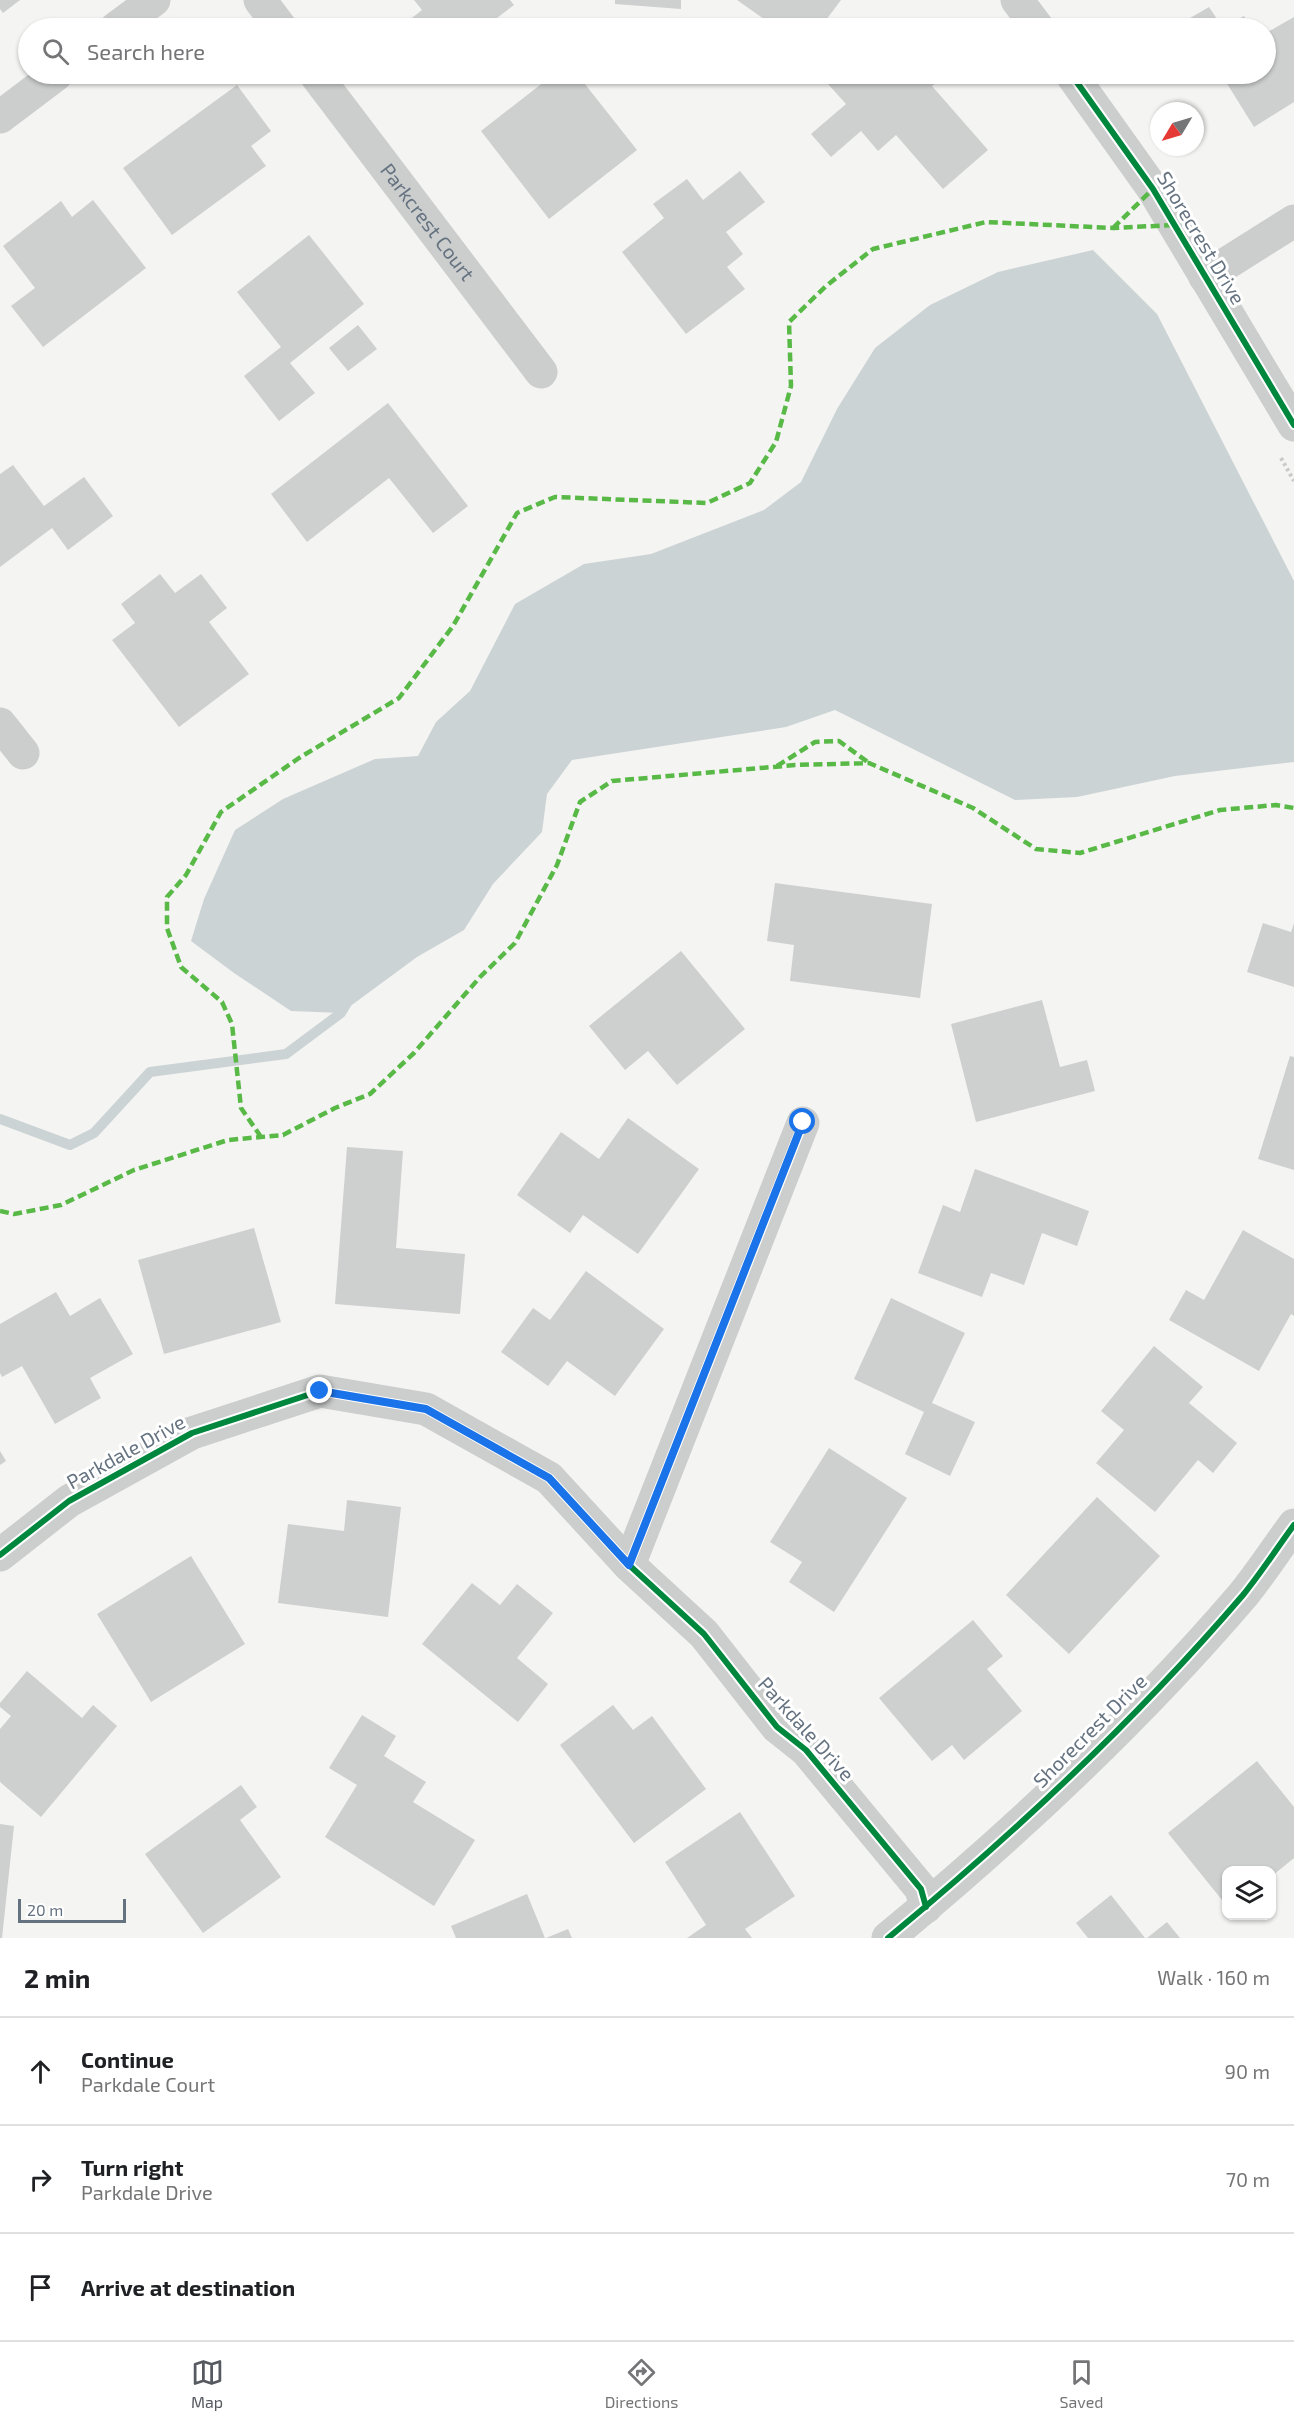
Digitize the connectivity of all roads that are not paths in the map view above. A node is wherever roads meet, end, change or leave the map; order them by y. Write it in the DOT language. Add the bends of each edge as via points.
graph roads {
  1 [pos="154,0"];
  2 [pos="260,0"];
  3 [pos="1017,0"];
  4 [pos="130,18"];
  5 [pos="274,18"];
  6 [pos="1030,18"];
  7 [pos="44,84"];
  8 [pos="323,84"];
  9 [pos="1078,84"];
  10 [pos="0,117"];
  11 [pos="1294,221"];
  12 [pos="1205,277"];
  13 [pos="541,372"];
  14 [pos="1294,425"];
  15 [pos="0,724"];
  16 [pos="23,753"];
  17 [pos="803,1122"];
  18 [pos="1294,1525"];
  19 [pos="0,1555"];
  20 [pos="629,1565"];
  21 [pos="926,1906"];
  22 [pos="888,1938"];
  1 -- 4 [label="street"];
  2 -- 5 [label="street"];
  3 -- 6 [label="street"];
  7 -- 10 [label="street"];
  8 -- 13 [label="street, Parkcrest Court"];
  9 -- 12 [label="street, Shorecrest Drive" via="1154,189"];
  11 -- 12 [label="street"];
  12 -- 14 [label="street, Shorecrest Drive"];
  15 -- 16 [label="street"];
  17 -- 20 [label="street"];
  18 -- 21 [label="street, Shorecrest Drive" via="1244,1594 1107,1743"];
  19 -- 20 [label="street, Parkdale Drive" via="69,1501 192,1433 320,1391 426,1409 549,1478"];
  20 -- 21 [label="street, Parkdale Drive" via="704,1634 777,1727 806,1750 921,1888"];
  21 -- 22 [label="street, Shorecrest Drive"];
}
